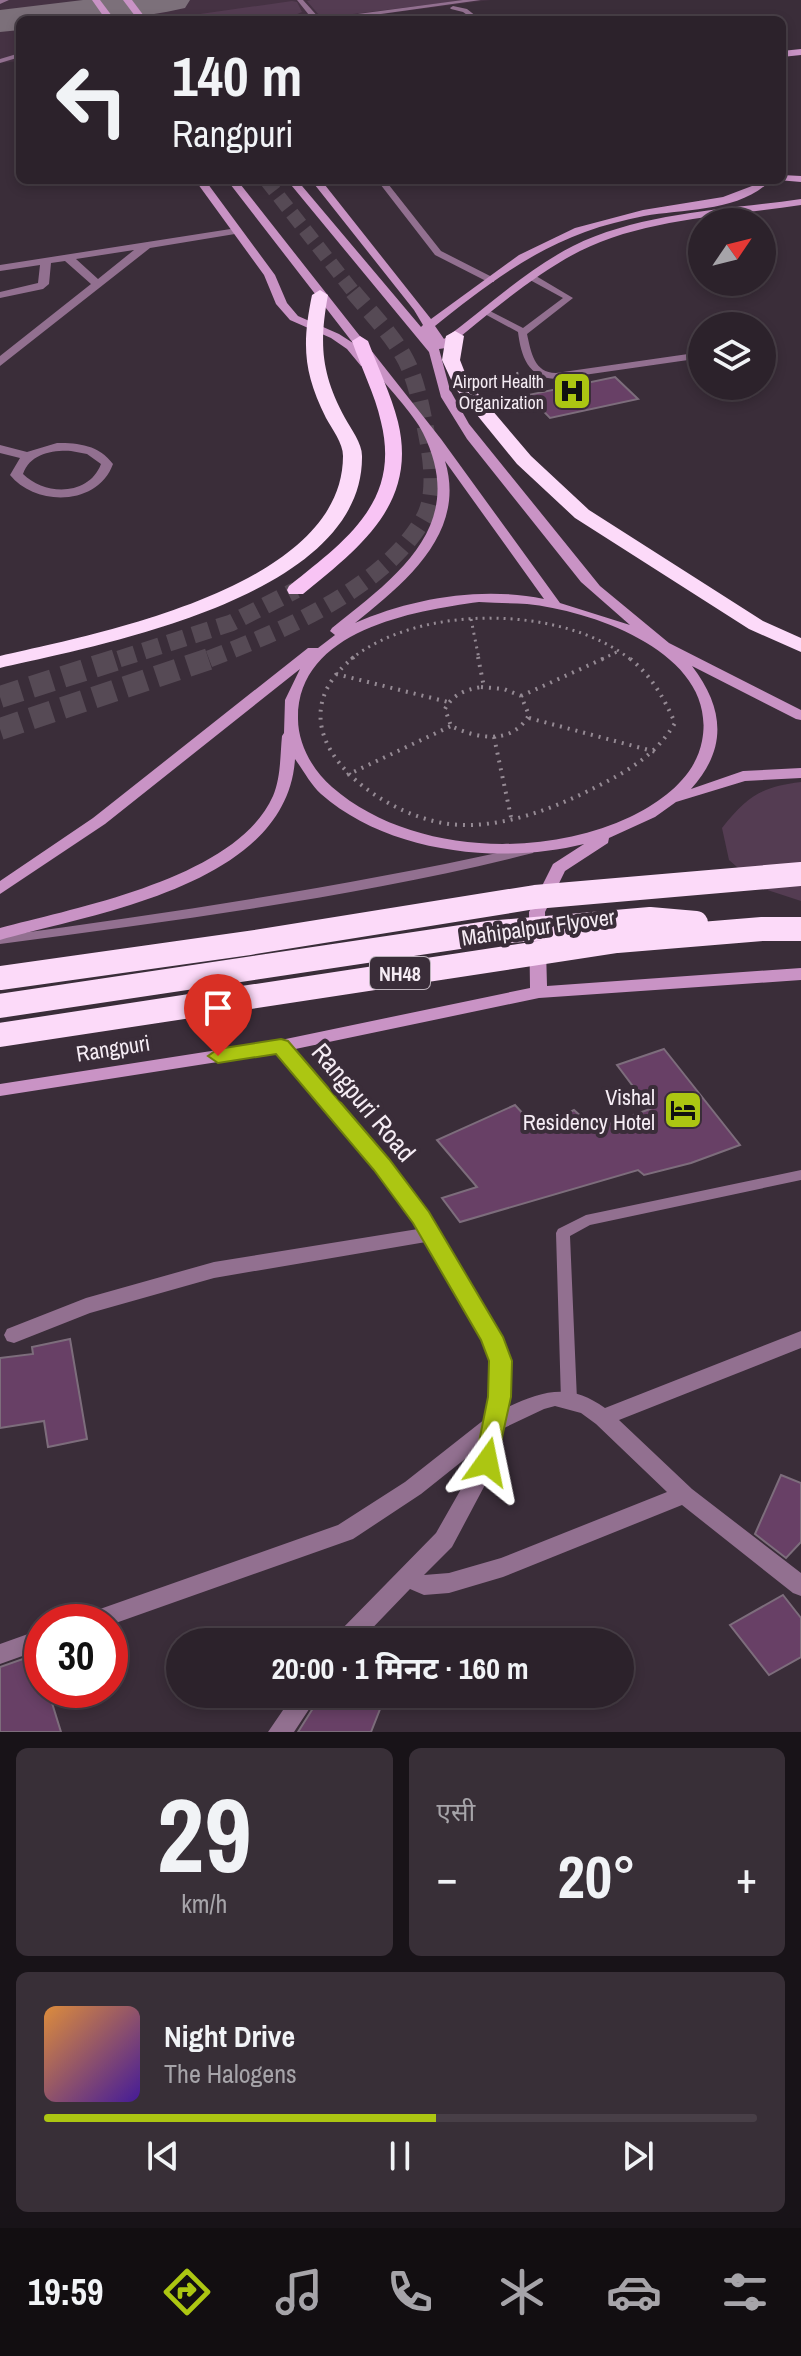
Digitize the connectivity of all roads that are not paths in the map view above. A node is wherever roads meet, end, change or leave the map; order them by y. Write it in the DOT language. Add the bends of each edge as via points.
graph roads {
  1 [pos="6,0"];
  2 [pos="127,0"];
  3 [pos="300,0"];
  4 [pos="478,0"];
  5 [pos="0,2"];
  6 [pos="140,16"];
  7 [pos="316,16"];
  8 [pos="352,16"];
  9 [pos="385,16"];
  10 [pos="474,16"];
  11 [pos="203,184"];
  12 [pos="235,184"];
  13 [pos="295,184"];
  14 [pos="319,184"];
  15 [pos="384,184"];
  16 [pos="761,184"];
  17 [pos="801,202"];
  18 [pos="237,231"];
  19 [pos="147,245"];
  20 [pos="67,257"];
  21 [pos="46,261"];
  22 [pos="0,268"];
  23 [pos="533,278"];
  24 [pos="491,280"];
  25 [pos="97,284"];
  26 [pos="0,295"];
  27 [pos="320,295"];
  28 [pos="485,312"];
  29 [pos="430,325"];
  30 [pos="314,327"];
  31 [pos="523,331"];
  32 [pos="419,334"];
  33 [pos="360,341"];
  34 [pos="444,344"];
  35 [pos="688,357"];
  36 [pos="0,362"];
  37 [pos="369,368"];
  38 [pos="429,433"];
  39 [pos="0,449"];
  40 [pos="28,456"];
  41 [pos="296,590"];
  42 [pos="553,603"];
  43 [pos="661,646"];
  44 [pos="801,646"];
  45 [pos="0,662"];
  46 [pos="801,716"];
  47 [pos="289,722"];
  48 [pos="801,773"];
  49 [pos="666,803"];
  50 [pos="613,831"];
  51 [pos="543,847"];
  52 [pos="801,874"];
  53 [pos="0,889"];
  54 [pos="762,929"];
  55 [pos="801,929"];
  56 [pos="0,934"];
  57 [pos="0,940"];
  58 [pos="801,974"];
  59 [pos="0,978"];
  60 [pos="539,992"];
  61 [pos="0,1006"];
  62 [pos="0,1035"];
  63 [pos="281,1046"];
  64 [pos="0,1090"];
  65 [pos="801,1175"];
  66 [pos="429,1234"];
  67 [pos="14,1335"];
  68 [pos="801,1339"];
  69 [pos="569,1400"];
  70 [pos="603,1418"];
  71 [pos="495,1423"];
  72 [pos="684,1495"];
  73 [pos="406,1578"];
  74 [pos="801,1586"];
  75 [pos="128,1609"];
  76 [pos="358,1628"];
  77 [pos="24,1645"];
  78 [pos="0,1654"];
  79 [pos="298,1708"];
  80 [pos="280,1732"];
  1 -- 5 [label="lane"];
  2 -- 6 [label="main road"];
  3 -- 7 [label="lane"];
  4 -- 8 [label="lane"];
  9 -- 10 [label="lane" via="454,8"];
  11 -- 18 [label="main road"];
  12 -- 27 [label="main road"];
  13 -- 32 [label="main road"];
  14 -- 29 [label="main road"];
  15 -- 24 [label="lane" via="438,253"];
  16 -- 24 [label="main road" via="736,197 633,214 566,233"];
  17 -- 23 [label="main road" via="615,235 576,250"];
  18 -- 19 [label="street"];
  18 -- 30 [label="main road" via="269,275 282,304 294,318"];
  19 -- 20 [label="street"];
  19 -- 25 [label="street"];
  20 -- 21 [label="street"];
  20 -- 25 [label="street"];
  21 -- 22 [label="street"];
  21 -- 26 [label="street" via="43,284"];
  23 -- 28 [label="main road"];
  23 -- 31 [label="lane" via="569,298"];
  24 -- 29 [label="main road"];
  25 -- 36 [label="street"];
  27 -- 30 [label="highway"];
  27 -- 33 [label="main road"];
  28 -- 31 [label="lane"];
  28 -- 34 [label="main road"];
  29 -- 32 [label="main road"];
  29 -- 34 [label="main road"];
  30 -- 37 [label="main road" via="351,347"];
  30 -- 45 [label="highway" via="314,372 353,452 348,493 321,536 272,575 203,607"];
  31 -- 35 [label="lane" via="534,370 549,377"];
  32 -- 34 [label="main road"];
  33 -- 37 [label="highway"];
  33 -- 38 [label="main road"];
  34 -- 43 [label="main road" via="439,376 454,411 594,588"];
  34 -- 44 [label="highway" via="461,384 524,460 582,514 756,625"];
  37 -- 41 [label="highway" via="390,424 393,478 363,535"];
  38 -- 42 [label="main road"];
  38 -- 53 [label="main road" via="443,482 442,511 430,543 405,574 99,821"];
  39 -- 40 [label="street"];
  40 -- 40 [label="street" via="57,447 90,450 102,456 106,473 85,489 41,491 16,475"];
  42 -- 43 [label="main road" via="611,620"];
  42 -- 47 [label="main road" via="452,600 361,626 310,665 291,702"];
  43 -- 46 [label="main road"];
  43 -- 49 [label="main road" via="696,682 711,723 701,766"];
  47 -- 51 [label="main road" via="304,764 319,783 367,817 456,844"];
  47 -- 56 [label="main road" via="286,782 278,802 247,841 224,858 167,886"];
  48 -- 49 [label="main road" via="743,776"];
  49 -- 50 [label="main road"];
  50 -- 51 [label="main road"];
  50 -- 60 [label="main road" via="559,868 537,912"];
  51 -- 57 [label="lane" via="411,877"];
  52 -- 59 [label="highway, Mahipalpur Flyover, bridge" via="535,897"];
  54 -- 55 [label="highway, Mahipalpur Flyover / NH48, bridge"];
  54 -- 61 [label="highway, bridge" via="650,919 487,933"];
  54 -- 62 [label="highway, Mahipalpur Flyover / NH48, bridge" via="617,941"];
  58 -- 60 [label="main road, Rangpuri"];
  60 -- 63 [label="main road, Rangpuri"];
  63 -- 64 [label="main road, Rangpuri"];
  63 -- 66 [label="street, Rangpuri Road" via="382,1164"];
  65 -- 69 [label="lane" via="586,1220 563,1233"];
  66 -- 67 [label="street" via="214,1270 86,1306"];
  66 -- 71 [label="street, Rangpuri Road" via="500,1361"];
  68 -- 70 [label="street"];
  69 -- 70 [label="street"];
  69 -- 71 [label="street" via="540,1401"];
  70 -- 72 [label="street"];
  71 -- 73 [label="street, Rangpuri Road" via="487,1462 444,1540"];
  71 -- 75 [label="street" via="413,1488 345,1532"];
  72 -- 73 [label="street" via="503,1567 449,1583 424,1585"];
  72 -- 74 [label="street"];
  73 -- 76 [label="street, Rangpuri Road"];
  77 -- 78 [label="street"];
  79 -- 80 [label="street"];
}
